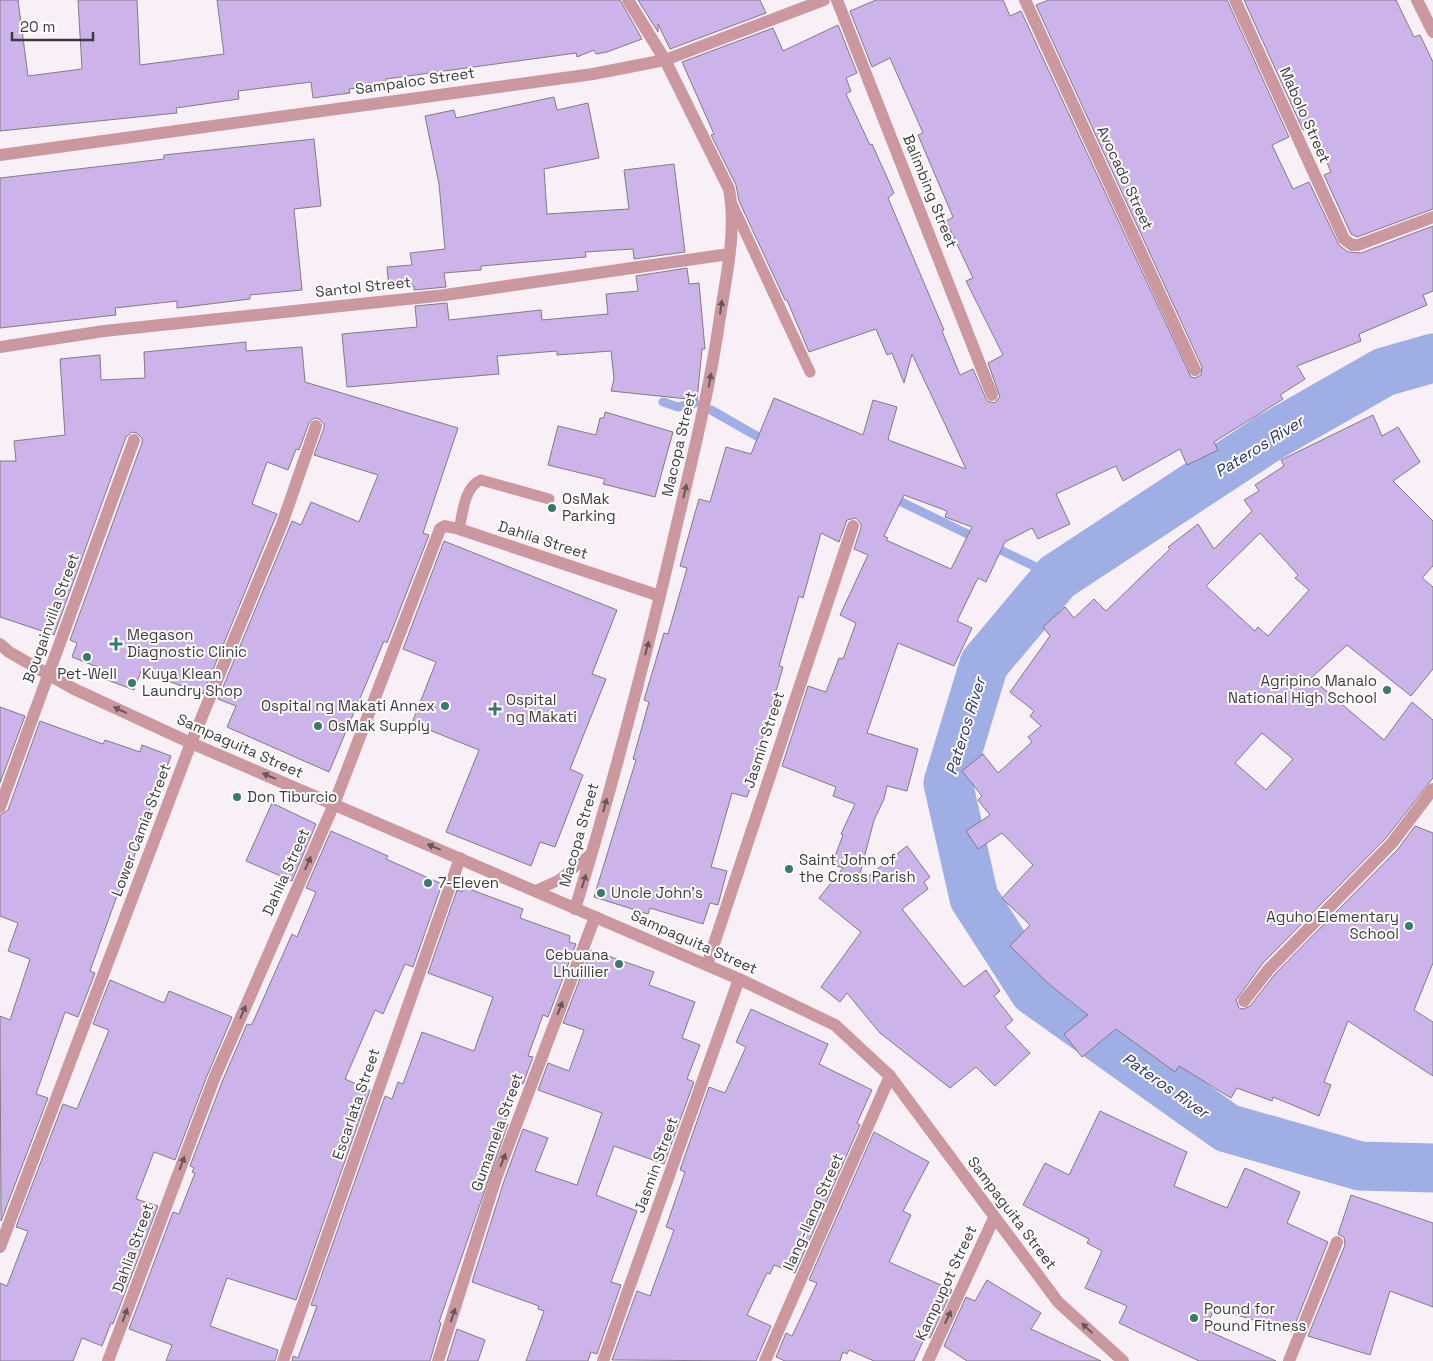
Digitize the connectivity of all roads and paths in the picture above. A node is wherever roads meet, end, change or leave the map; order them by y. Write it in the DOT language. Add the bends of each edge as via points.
graph roads {
  1 [pos="628,0"];
  2 [pos="824,0"];
  3 [pos="837,0"];
  4 [pos="1025,0"];
  5 [pos="1235,0"];
  6 [pos="1416,0"];
  7 [pos="1433,32"];
  8 [pos="666,60"];
  9 [pos="0,155"];
  10 [pos="731,202"];
  11 [pos="1433,217"];
  12 [pos="729,254"];
  13 [pos="0,347"];
  14 [pos="1195,370"];
  15 [pos="810,372"];
  16 [pos="992,395"];
  17 [pos="316,426"];
  18 [pos="134,440"];
  19 [pos="549,499"];
  20 [pos="853,526"];
  21 [pos="459,529"];
  22 [pos="660,596"];
  23 [pos="0,644"];
  24 [pos="48,673"];
  25 [pos="191,743"];
  26 [pos="1433,789"];
  27 [pos="334,804"];
  28 [pos="0,807"];
  29 [pos="592,853"];
  30 [pos="460,858"];
  31 [pos="535,891"];
  32 [pos="576,909"];
  33 [pos="595,917"];
  34 [pos="707,965"];
  35 [pos="739,979"];
  36 [pos="1244,1001"];
  37 [pos="890,1076"];
  38 [pos="994,1218"];
  39 [pos="1336,1242"];
  40 [pos="0,1247"];
  41 [pos="108,1361"];
  42 [pos="283,1361"];
  43 [pos="438,1361"];
  44 [pos="603,1361"];
  45 [pos="765,1361"];
  46 [pos="928,1361"];
  47 [pos="1123,1361"];
  48 [pos="1289,1361"];
  1 -- 8 [label="street, Macopa Street"];
  2 -- 8 [label="street, Sampaloc Street"];
  3 -- 16 [label="street, Balimbing Street"];
  4 -- 14 [label="street, Avocado Street"];
  5 -- 11 [label="street, Mabolo Street" via="1348,243 1358,245"];
  6 -- 7 [label="street"];
  8 -- 9 [label="street, Sampaloc Street" via="593,74"];
  8 -- 10 [label="street, Macopa Street" via="729,189"];
  10 -- 12 [label="street, Macopa Street"];
  10 -- 15 [label="lane"];
  12 -- 13 [label="street, Santol Street" via="445,295 104,331"];
  22 -- 12 [label="street, Macopa Street, one-way" via="713,363"];
  17 -- 25 [label="street, Lower Camia Street" via="282,524"];
  18 -- 24 [label="street, Bougainvilla Street"];
  19 -- 21 [label="lane" via="480,480 468,493"];
  20 -- 34 [label="street, Jasmin Street"];
  21 -- 22 [label="street, Dahlia Street"];
  21 -- 27 [label="street, Dahlia Street" via="445,526 440,529"];
  29 -- 22 [label="street, Macopa Street, one-way"];
  23 -- 24 [label="street, Sampaguita Street"];
  25 -- 24 [label="street, Sampaguita Street, one-way" via="74,689"];
  24 -- 28 [label="street, Bougainvilla Street"];
  27 -- 25 [label="street, Sampaguita Street, one-way"];
  25 -- 40 [label="street, Lower Camia Street"];
  26 -- 36 [label="street" via="1392,843 1269,969"];
  30 -- 27 [label="street, Sampaguita Street, one-way"];
  41 -- 27 [label="street, Dahlia Street, one-way" via="214,1079"];
  29 -- 31 [label="lane" via="559,880"];
  32 -- 29 [label="street, Macopa Street, one-way"];
  30 -- 31 [label="street, Sampaguita Street"];
  30 -- 42 [label="street, Escarlata Street"];
  31 -- 32 [label="street, Sampaguita Street"];
  32 -- 33 [label="street, Sampaguita Street"];
  33 -- 34 [label="street, Sampaguita Street"];
  43 -- 33 [label="street, Gumamela Street, one-way" via="496,1178"];
  34 -- 35 [label="street, Sampaguita Street"];
  35 -- 37 [label="street, Sampaguita Street" via="836,1025"];
  35 -- 44 [label="street, Jasmin Street"];
  37 -- 38 [label="street, Sampaguita Street"];
  37 -- 45 [label="street, Ilang-Ilang Street"];
  46 -- 38 [label="street, Kampupot Street, one-way"];
  47 -- 38 [label="street, Sampaguita Street, one-way" via="1058,1302"];
  39 -- 48 [label="street"];
}
